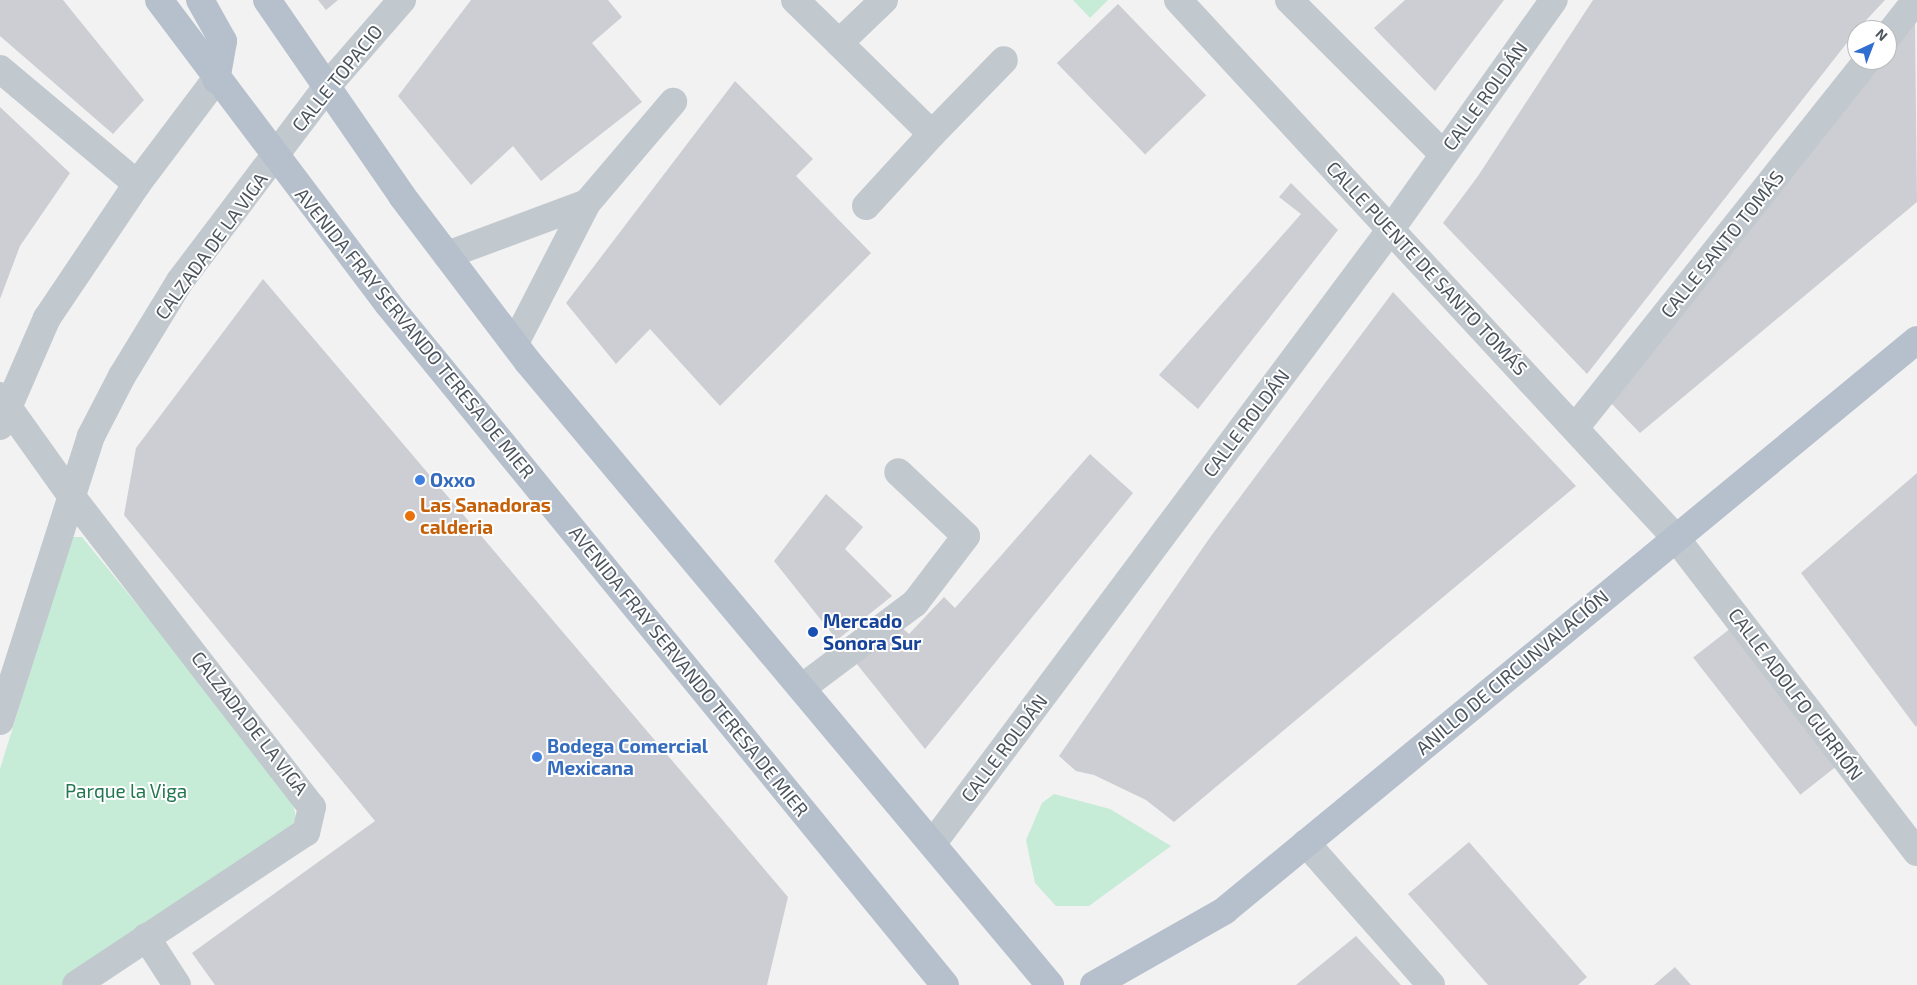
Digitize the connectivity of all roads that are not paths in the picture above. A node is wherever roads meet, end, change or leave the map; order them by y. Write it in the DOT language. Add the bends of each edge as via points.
graph roads {
  1 [pos="159,0"];
  2 [pos="200,0"];
  3 [pos="267,0"];
  4 [pos="402,0"];
  5 [pos="795,0"];
  6 [pos="884,0"];
  7 [pos="1178,0"];
  8 [pos="1289,0"];
  9 [pos="1554,0"];
  10 [pos="1916,0"];
  11 [pos="1897,24"];
  12 [pos="839,44"];
  13 [pos="1004,60"];
  14 [pos="0,69"];
  15 [pos="1860,70"];
  16 [pos="216,79"];
  17 [pos="328,85"];
  18 [pos="673,102"];
  19 [pos="932,134"];
  20 [pos="1443,154"];
  21 [pos="275,158"];
  22 [pos="136,184"];
  23 [pos="588,203"];
  24 [pos="866,206"];
  25 [pos="1391,229"];
  26 [pos="447,255"];
  27 [pos="1917,340"];
  28 [pos="515,343"];
  29 [pos="2,408"];
  30 [pos="1576,428"];
  31 [pos="898,472"];
  32 [pos="72,496"];
  33 [pos="1675,537"];
  34 [pos="803,687"];
  35 [pos="0,721"];
  36 [pos="933,843"];
  37 [pos="1306,843"];
  38 [pos="1917,852"];
  39 [pos="146,937"];
  40 [pos="76,985"];
  41 [pos="177,985"];
  42 [pos="945,985"];
  43 [pos="1050,985"];
  44 [pos="1094,985"];
  45 [pos="1431,985"];
  1 -- 16 [label="main road, AVENIDA FRAY SERVANDO TERESA DE MIER"];
  2 -- 16 [label="main road" via="223,41"];
  3 -- 17 [label="main road"];
  4 -- 17 [label="street, CALLE TOPACIO"];
  5 -- 12 [label="street"];
  6 -- 12 [label="street"];
  7 -- 25 [label="street, CALLE PUENTE DE SANTO TOMÁS"];
  8 -- 20 [label="street"];
  9 -- 20 [label="street, CALLE ROLDÁN"];
  10 -- 11 [label="street"];
  12 -- 19 [label="street"];
  13 -- 19 [label="street"];
  14 -- 22 [label="street"];
  15 -- 30 [label="street, CALLE SANTO TOMÁS"];
  16 -- 21 [label="main road, AVENIDA FRAY SERVANDO TERESA DE MIER"];
  16 -- 22 [label="street, CALZADA DE LA VIGA"];
  17 -- 21 [label="street, CALLE TOPACIO"];
  17 -- 26 [label="main road" via="367,146"];
  18 -- 23 [label="street"];
  19 -- 24 [label="street"];
  20 -- 25 [label="street, CALLE ROLDÁN"];
  21 -- 32 [label="street, CALZADA DE LA VIGA" via="180,281 122,376 91,436"];
  21 -- 42 [label="main road, AVENIDA FRAY SERVANDO TERESA DE MIER" via="388,304"];
  22 -- 29 [label="street, CALZADA DE LA VIGA" via="47,318"];
  23 -- 26 [label="street"];
  23 -- 28 [label="street"];
  25 -- 30 [label="street, CALLE PUENTE DE SANTO TOMÁS"];
  25 -- 36 [label="street, CALLE ROLDÁN"];
  26 -- 28 [label="main road"];
  27 -- 33 [label="main road, ANILLO DE CIRCUNVALACIÓN"];
  28 -- 34 [label="main road"];
  29 -- 32 [label="street, CALZADA DE LA VIGA"];
  30 -- 33 [label="street, CALLE PUENTE DE SANTO TOMÁS"];
  31 -- 34 [label="street" via="966,536 915,603"];
  32 -- 35 [label="street, CALZADA DE LA VIGA"];
  32 -- 39 [label="street, CALZADA DE LA VIGA" via="312,807 306,832"];
  33 -- 37 [label="main road, ANILLO DE CIRCUNVALACIÓN"];
  33 -- 38 [label="street, CALLE ADOLFO GURRIÓN"];
  34 -- 36 [label="main road"];
  36 -- 43 [label="main road"];
  37 -- 44 [label="main road, ANILLO DE CIRCUNVALACIÓN" via="1224,911"];
  37 -- 45 [label="street"];
  39 -- 40 [label="street, CALZADA DE LA VIGA"];
  39 -- 41 [label="street"];
}
